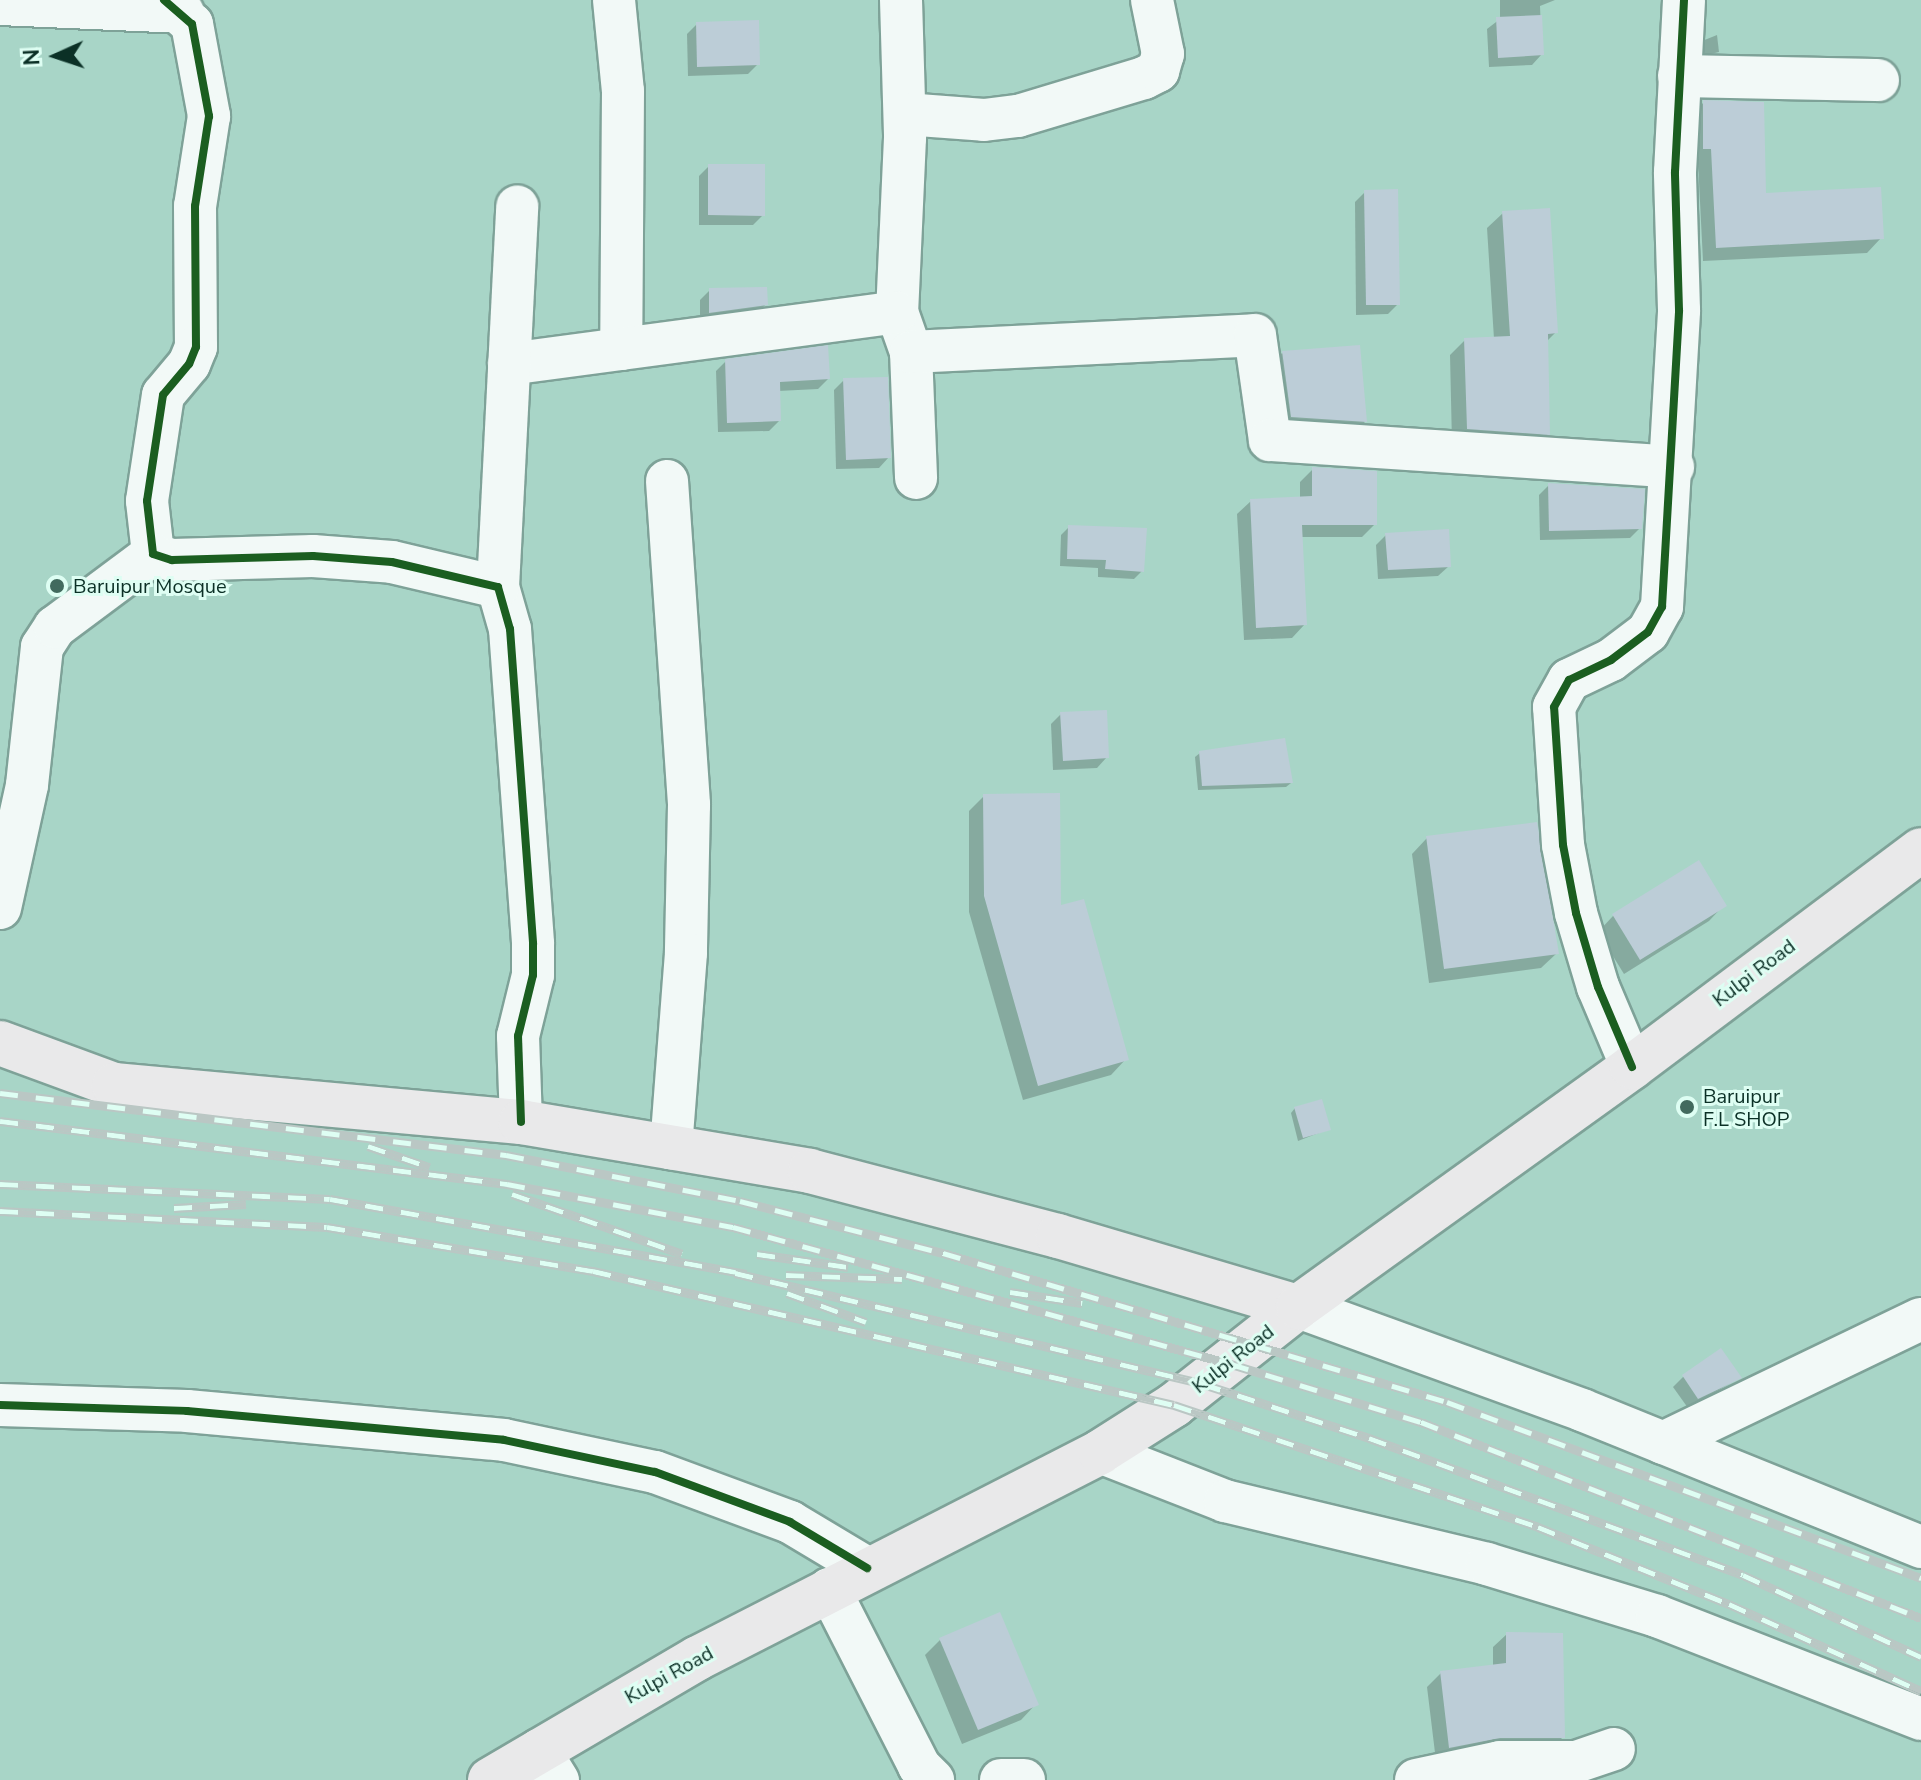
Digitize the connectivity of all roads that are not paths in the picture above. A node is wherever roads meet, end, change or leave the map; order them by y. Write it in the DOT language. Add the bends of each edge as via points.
graph roads {
  1 [pos="614,0"];
  2 [pos="901,0"];
  3 [pos="1152,0"];
  4 [pos="1684,0"];
  5 [pos="0,4"];
  6 [pos="174,6"];
  7 [pos="1679,76"];
  8 [pos="1878,80"];
  9 [pos="905,114"];
  10 [pos="517,206"];
  11 [pos="897,312"];
  12 [pos="621,349"];
  13 [pos="911,352"];
  14 [pos="509,364"];
  15 [pos="1673,467"];
  16 [pos="916,478"];
  17 [pos="667,481"];
  18 [pos="153,554"];
  19 [pos="498,587"];
  20 [pos="1921,850"];
  21 [pos="0,908"];
  22 [pos="0,1043"];
  23 [pos="1632,1067"];
  24 [pos="521,1122"];
  25 [pos="671,1148"];
  26 [pos="1298,1307"];
  27 [pos="1921,1319"];
  28 [pos="0,1405"];
  29 [pos="1663,1443"];
  30 [pos="1100,1452"];
  31 [pos="1921,1547"];
  32 [pos="867,1568"];
  33 [pos="829,1589"];
  34 [pos="1921,1719"];
  35 [pos="1614,1749"];
  36 [pos="548,1765"];
  37 [pos="490,1780"];
  38 [pos="933,1780"];
  39 [pos="1001,1780"];
  40 [pos="1024,1780"];
  41 [pos="1416,1780"];
  1 -- 12 [label="street" via="623,91"];
  2 -- 9 [label="street"];
  3 -- 9 [label="street" via="1163,54 1158,71 1144,78 1018,116 984,120"];
  4 -- 7 [label="street"];
  5 -- 6 [label="street"];
  6 -- 18 [label="street" via="200,54 209,116 195,206 196,347 163,395 147,501"];
  7 -- 8 [label="street"];
  7 -- 15 [label="street"];
  9 -- 11 [label="street"];
  10 -- 14 [label="street"];
  11 -- 12 [label="street"];
  11 -- 13 [label="street"];
  12 -- 14 [label="street"];
  13 -- 15 [label="street" via="1255,335 1270,440"];
  13 -- 16 [label="street"];
  14 -- 19 [label="street"];
  15 -- 23 [label="street" via="1662,607 1648,632 1611,660 1569,680 1554,707 1563,845 1576,913 1598,987"];
  17 -- 25 [label="street" via="689,805 686,953"];
  18 -- 19 [label="street" via="172,560 313,556 392,562"];
  18 -- 21 [label="street" via="55,627 42,647 27,785"];
  19 -- 24 [label="street" via="510,629 533,944 533,975 518,1036"];
  20 -- 23 [label="main road, Kulpi Road"];
  22 -- 24 [label="main road" via="114,1085"];
  23 -- 26 [label="main road, Kulpi Road"];
  24 -- 25 [label="main road"];
  25 -- 26 [label="main road" via="886,1190"];
  26 -- 29 [label="street"];
  26 -- 30 [label="main road, Kulpi Road" via="1203,1384"];
  27 -- 29 [label="street"];
  28 -- 32 [label="street" via="187,1411 519,1443 655,1472 790,1522"];
  29 -- 31 [label="street"];
  30 -- 32 [label="main road, Kulpi Road"];
  30 -- 34 [label="street" via="1225,1501 1487,1564 1657,1616"];
  32 -- 33 [label="main road, Kulpi Road"];
  33 -- 36 [label="main road, Kulpi Road"];
  33 -- 38 [label="street" via="919,1766"];
  35 -- 41 [label="street" via="1576,1762 1500,1762"];
  36 -- 37 [label="main road, Kulpi Road"];
  39 -- 40 [label="street"];
}
